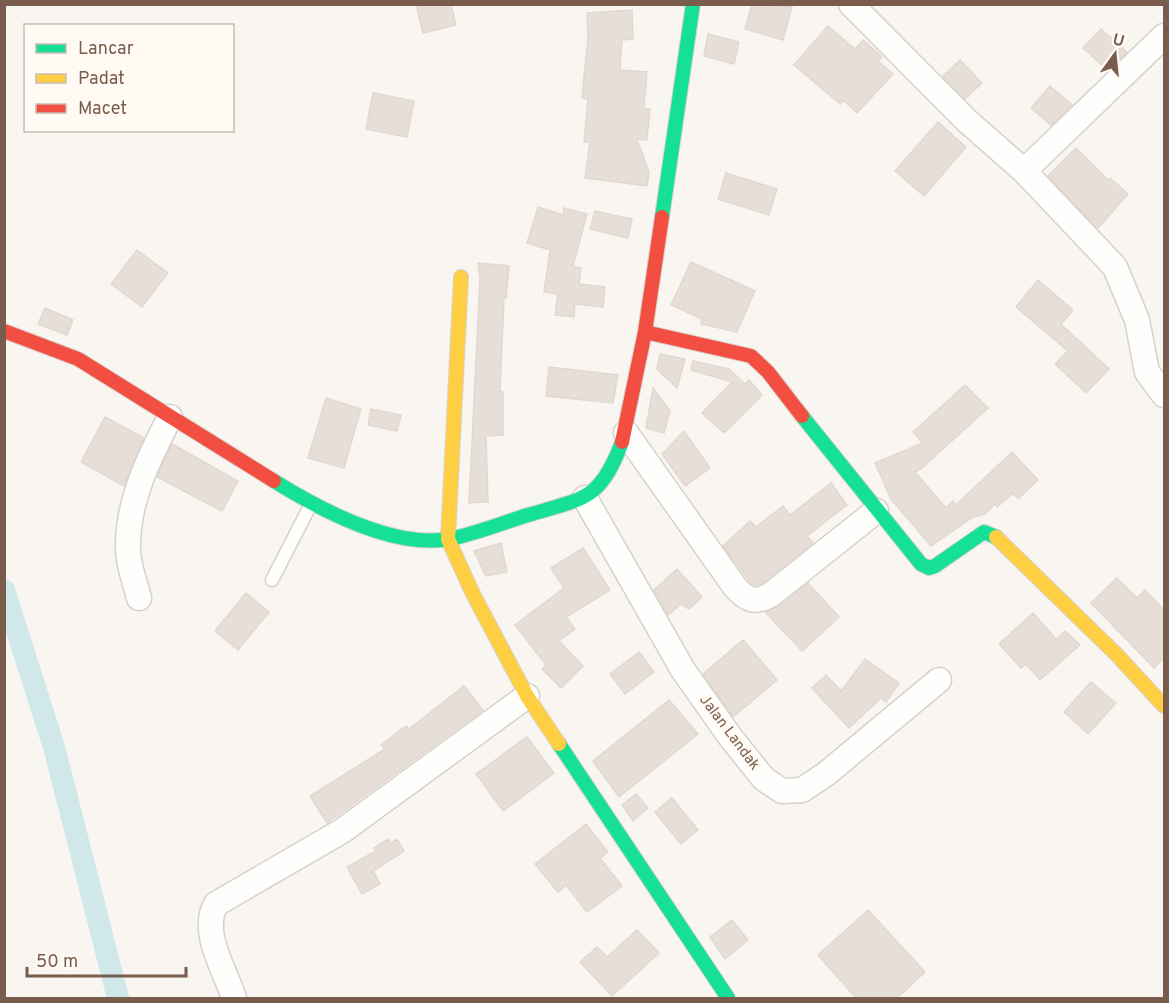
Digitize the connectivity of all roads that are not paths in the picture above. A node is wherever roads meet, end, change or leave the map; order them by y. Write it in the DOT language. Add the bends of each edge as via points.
graph roads {
  1 [pos="693,4"];
  2 [pos="850,4"];
  3 [pos="1164,36"];
  4 [pos="1024,171"];
  5 [pos="461,277"];
  6 [pos="4,332"];
  7 [pos="645,332"];
  8 [pos="1164,395"];
  9 [pos="170,417"];
  10 [pos="626,433"];
  11 [pos="585,498"];
  12 [pos="311,504"];
  13 [pos="876,511"];
  14 [pos="448,539"];
  15 [pos="272,580"];
  16 [pos="139,598"];
  17 [pos="939,680"];
  18 [pos="527,696"];
  19 [pos="1164,706"];
  20 [pos="234,999"];
  21 [pos="728,999"];
  1 -- 7 [label="street"];
  2 -- 4 [label="street" via="966,120"];
  3 -- 4 [label="street"];
  4 -- 8 [label="street" via="1115,267 1137,320 1147,372"];
  5 -- 14 [label="street"];
  6 -- 9 [label="street" via="78,359"];
  7 -- 10 [label="street"];
  7 -- 13 [label="street" via="751,356 768,372"];
  9 -- 12 [label="street"];
  9 -- 16 [label="street" via="139,484 129,519 128,550"];
  10 -- 11 [label="street" via="606,479"];
  10 -- 13 [label="street" via="735,586 753,601 773,593"];
  11 -- 14 [label="street"];
  11 -- 17 [label="street, Jalan Landak" via="683,669 758,771 782,791 802,790 826,774"];
  12 -- 14 [label="street" via="386,531"];
  12 -- 15 [label="lane"];
  13 -- 19 [label="street" via="921,564 930,568 984,532 994,535"];
  14 -- 18 [label="street"];
  18 -- 20 [label="street" via="342,831 216,904 210,914 210,931"];
  18 -- 21 [label="street"];
}
